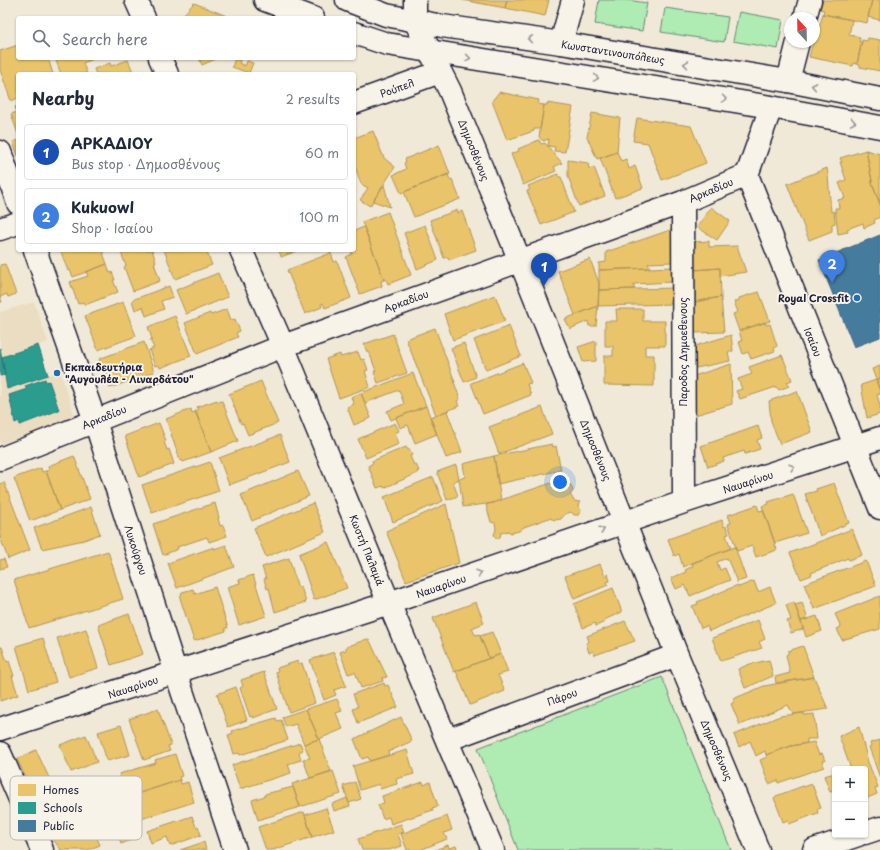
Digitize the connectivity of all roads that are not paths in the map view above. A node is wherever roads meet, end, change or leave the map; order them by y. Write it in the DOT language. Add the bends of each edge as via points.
graph roads {
  1 [pos="136,0"];
  2 [pos="265,0"];
  3 [pos="347,0"];
  4 [pos="573,0"];
  5 [pos="810,0"];
  6 [pos="415,10"];
  7 [pos="807,12"];
  8 [pos="143,16"];
  9 [pos="308,16"];
  10 [pos="356,34"];
  11 [pos="561,43"];
  12 [pos="796,48"];
  13 [pos="429,51"];
  14 [pos="161,60"];
  15 [pos="166,72"];
  16 [pos="440,72"];
  17 [pos="788,81"];
  18 [pos="880,99"];
  19 [pos="356,102"];
  20 [pos="771,107"];
  21 [pos="880,127"];
  22 [pos="0,152"];
  23 [pos="747,175"];
  24 [pos="16,197"];
  25 [pos="682,202"];
  26 [pos="16,224"];
  27 [pos="0,229"];
  28 [pos="35,252"];
  29 [pos="243,252"];
  30 [pos="519,260"];
  31 [pos="283,346"];
  32 [pos="95,421"];
  33 [pos="880,438"];
  34 [pos="855,447"];
  35 [pos="0,459"];
  36 [pos="684,502"];
  37 [pos="880,508"];
  38 [pos="625,523"];
  39 [pos="389,604"];
  40 [pos="677,655"];
  41 [pos="176,673"];
  42 [pos="0,729"];
  43 [pos="447,740"];
  44 [pos="0,753"];
  45 [pos="10,776"];
  46 [pos="880,828"];
  47 [pos="868,832"];
  48 [pos="849,838"];
  49 [pos="38,840"];
  50 [pos="42,850"];
  51 [pos="235,850"];
  52 [pos="493,850"];
  53 [pos="758,850"];
  54 [pos="814,850"];
  1 -- 8 [label="street"];
  2 -- 9 [label="street"];
  3 -- 6 [label="street, Κωνσταντινουπόλεως" via="386,15"];
  4 -- 11 [label="street"];
  5 -- 7 [label="street"];
  11 -- 6 [label="street, Κωνσταντινουπόλεως, one-way" via="442,26"];
  6 -- 13 [label="street, Δημοσθένους"];
  10 -- 13 [label="street" via="387,44"];
  17 -- 11 [label="street, Κωνσταντινουπόλεως, one-way"];
  12 -- 17 [label="street"];
  13 -- 16 [label="street, Δημοσθένους"];
  13 -- 20 [label="street, one-way"];
  14 -- 15 [label="street"];
  16 -- 19 [label="street, Ρούπελ"];
  16 -- 30 [label="street, Δημοσθένους"];
  18 -- 17 [label="street, Κωνσταντινουπόλεως, one-way"];
  20 -- 21 [label="street, one-way"];
  20 -- 23 [label="street"];
  22 -- 24 [label="street"];
  23 -- 25 [label="street, Αρκαδίου"];
  23 -- 34 [label="street, Ισαίου"];
  25 -- 30 [label="street, Αρκαδίου"];
  25 -- 36 [label="street, Παροδος Δημοεθενους"];
  26 -- 27 [label="street"];
  28 -- 32 [label="street, Λυκούργου"];
  29 -- 31 [label="street, Κωστή Παλαμά"];
  30 -- 31 [label="street, Αρκαδίου"];
  30 -- 38 [label="street, Δημοσθένους"];
  31 -- 32 [label="street, Αρκαδίου"];
  31 -- 39 [label="street, Κωστή Παλαμά"];
  32 -- 35 [label="street, Αρκαδίου"];
  32 -- 41 [label="street, Λυκούργου"];
  33 -- 34 [label="street, Ναυαρίνου"];
  36 -- 34 [label="street, Ναυαρίνου, one-way"];
  34 -- 37 [label="street, Ισαίου"];
  36 -- 38 [label="street, Ναυαρίνου"];
  39 -- 38 [label="street, Ναυαρίνου, one-way"];
  38 -- 40 [label="street, Δημοσθένους"];
  39 -- 41 [label="street, Ναυαρίνου"];
  39 -- 43 [label="street, Κωστή Παλαμά"];
  40 -- 43 [label="street, Πάρου"];
  40 -- 53 [label="street, Δημοσθένους"];
  41 -- 42 [label="street, Ναυαρίνου"];
  41 -- 51 [label="street, Λυκούργου"];
  43 -- 52 [label="street, Κωστή Παλαμά"];
  44 -- 45 [label="street"];
  46 -- 47 [label="street"];
  48 -- 54 [label="street"];
  49 -- 50 [label="street"];
}
